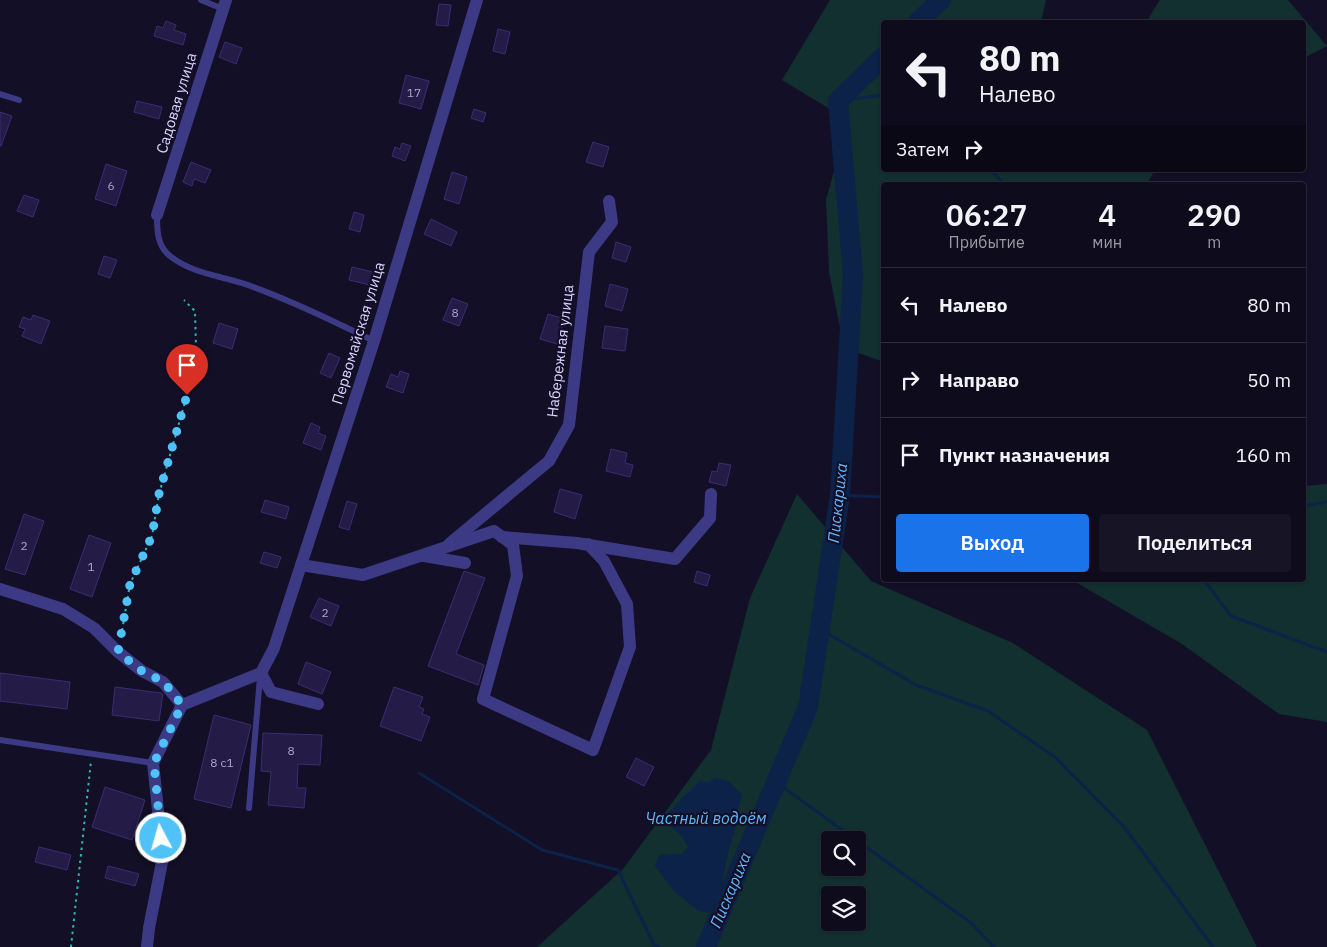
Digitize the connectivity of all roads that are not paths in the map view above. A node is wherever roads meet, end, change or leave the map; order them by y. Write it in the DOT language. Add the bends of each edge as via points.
graph roads {
  1 [pos="202,0"];
  2 [pos="477,0"];
  3 [pos="225,4"];
  4 [pos="0,94"];
  5 [pos="19,100"];
  6 [pos="609,201"];
  7 [pos="157,215"];
  8 [pos="374,341"];
  9 [pos="711,494"];
  10 [pos="502,537"];
  11 [pos="588,544"];
  12 [pos="443,549"];
  13 [pos="421,556"];
  14 [pos="465,563"];
  15 [pos="301,565"];
  16 [pos="0,589"];
  17 [pos="260,673"];
  18 [pos="318,704"];
  19 [pos="182,705"];
  20 [pos="0,740"];
  21 [pos="154,763"];
  22 [pos="249,808"];
  23 [pos="147,947"];
  1 -- 3 [label="lane"];
  2 -- 8 [label="street, Первомайская улица"];
  3 -- 7 [label="street, Садовая улица"];
  4 -- 5 [label="lane"];
  6 -- 12 [label="street, Набережная улица" via="612,222 589,252 569,425 548,461"];
  7 -- 8 [label="lane" via="156,233 162,248 171,257 195,270 247,285 309,309"];
  8 -- 15 [label="street, Первомайская улица"];
  9 -- 11 [label="street" via="710,518 675,559"];
  10 -- 11 [label="street"];
  10 -- 11 [label="street" via="513,545 517,576 483,699 593,750 630,647 626,604 604,561"];
  10 -- 12 [label="street" via="494,531"];
  12 -- 13 [label="street"];
  13 -- 14 [label="street"];
  13 -- 15 [label="street" via="363,575"];
  15 -- 17 [label="street, Первомайская улица" via="274,648"];
  16 -- 19 [label="street" via="63,609 94,628 142,671 164,682"];
  17 -- 18 [label="street" via="271,692"];
  17 -- 19 [label="street"];
  17 -- 22 [label="lane"];
  19 -- 21 [label="street"];
  20 -- 21 [label="lane"];
  21 -- 23 [label="street" via="163,857"];
}
